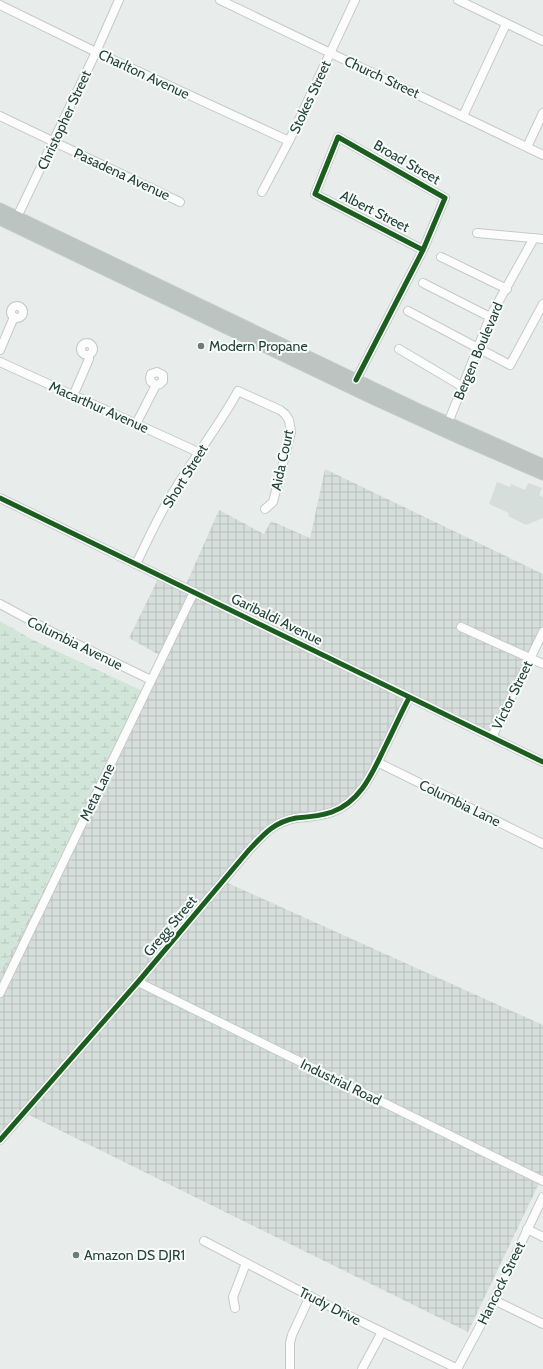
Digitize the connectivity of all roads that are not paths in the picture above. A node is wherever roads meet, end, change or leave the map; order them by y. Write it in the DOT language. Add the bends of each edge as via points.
graph roads {
  1 [pos="119,0"];
  2 [pos="220,0"];
  3 [pos="355,0"];
  4 [pos="458,0"];
  5 [pos="0,5"];
  6 [pos="506,24"];
  7 [pos="543,41"];
  8 [pos="96,52"];
  9 [pos="331,53"];
  10 [pos="543,113"];
  11 [pos="0,116"];
  12 [pos="463,116"];
  13 [pos="290,141"];
  14 [pos="54,142"];
  15 [pos="527,147"];
  16 [pos="543,155"];
  17 [pos="262,192"];
  18 [pos="315,194"];
  19 [pos="180,202"];
  20 [pos="0,209"];
  21 [pos="17,217"];
  22 [pos="0,219"];
  23 [pos="478,233"];
  24 [pos="534,238"];
  25 [pos="543,239"];
  26 [pos="423,250"];
  27 [pos="441,257"];
  28 [pos="423,283"];
  29 [pos="507,289"];
  30 [pos="543,304"];
  31 [pos="408,311"];
  32 [pos="14,317"];
  33 [pos="490,317"];
  34 [pos="478,348"];
  35 [pos="399,349"];
  36 [pos="0,350"];
  37 [pos="88,355"];
  38 [pos="0,362"];
  39 [pos="356,380"];
  40 [pos="156,385"];
  41 [pos="463,386"];
  42 [pos="238,391"];
  43 [pos="73,396"];
  44 [pos="448,423"];
  45 [pos="136,424"];
  46 [pos="198,452"];
  47 [pos="543,465"];
  48 [pos="543,474"];
  49 [pos="0,498"];
  50 [pos="264,509"];
  51 [pos="136,564"];
  52 [pos="194,592"];
  53 [pos="0,604"];
  54 [pos="460,627"];
  55 [pos="543,632"];
  56 [pos="531,658"];
  57 [pos="543,664"];
  58 [pos="150,680"];
  59 [pos="409,698"];
  60 [pos="492,737"];
  61 [pos="377,762"];
  62 [pos="543,762"];
  63 [pos="543,844"];
  64 [pos="138,982"];
  65 [pos="0,993"];
  66 [pos="0,1140"];
  67 [pos="543,1181"];
  68 [pos="543,1197"];
  69 [pos="528,1229"];
  70 [pos="543,1237"];
  71 [pos="204,1241"];
  72 [pos="246,1263"];
  73 [pos="310,1296"];
  74 [pos="494,1300"];
  75 [pos="235,1308"];
  76 [pos="543,1324"];
  77 [pos="382,1332"];
  78 [pos="290,1369"];
  79 [pos="362,1369"];
  80 [pos="458,1369"];
  1 -- 8 [label="street, Christopher Street"];
  2 -- 9 [label="street, Church Street"];
  3 -- 9 [label="street, Stokes Street"];
  4 -- 6 [label="street"];
  5 -- 8 [label="street, Charlton Avenue"];
  6 -- 7 [label="street"];
  6 -- 12 [label="street"];
  8 -- 13 [label="street, Charlton Avenue"];
  8 -- 14 [label="street, Christopher Street"];
  9 -- 12 [label="street, Church Street"];
  9 -- 13 [label="street, Stokes Street"];
  10 -- 15 [label="street"];
  11 -- 14 [label="street, Pasadena Avenue"];
  12 -- 15 [label="street, Church Street"];
  13 -- 17 [label="street, Stokes Street"];
  14 -- 19 [label="street, Pasadena Avenue"];
  14 -- 21 [label="street, Christopher Street"];
  15 -- 16 [label="street, Church Street"];
  18 -- 26 [label="street, Albert Street"];
  18 -- 26 [label="street, Broad Street" via="338,137 445,198"];
  20 -- 21 [label="highway"];
  21 -- 39 [label="highway"];
  22 -- 48 [label="highway" via="376,400"];
  23 -- 24 [label="street"];
  24 -- 25 [label="street"];
  24 -- 29 [label="street, Bergen Boulevard"];
  26 -- 39 [label="street, Broad Street"];
  27 -- 29 [label="street"];
  28 -- 33 [label="street"];
  29 -- 33 [label="street, Bergen Boulevard"];
  30 -- 34 [label="street" via="510,365"];
  31 -- 34 [label="street"];
  32 -- 36 [label="street"];
  33 -- 34 [label="street, Bergen Boulevard"];
  34 -- 41 [label="street, Bergen Boulevard"];
  35 -- 41 [label="street"];
  37 -- 43 [label="street" via="89,359"];
  38 -- 43 [label="street, Macarthur Avenue"];
  39 -- 44 [label="highway"];
  40 -- 45 [label="street"];
  41 -- 44 [label="street, Bergen Boulevard"];
  42 -- 46 [label="street, Short Street"];
  42 -- 50 [label="street, Aida Court" via="280,410 291,425 273,502"];
  43 -- 45 [label="street, Macarthur Avenue"];
  44 -- 47 [label="highway"];
  45 -- 46 [label="street, Macarthur Avenue"];
  46 -- 51 [label="street, Short Street" via="173,492"];
  49 -- 51 [label="street, Garibaldi Avenue"];
  51 -- 52 [label="street, Garibaldi Avenue"];
  52 -- 58 [label="street, Meta Lane"];
  52 -- 59 [label="street, Garibaldi Avenue"];
  53 -- 58 [label="street, Columbia Avenue"];
  54 -- 56 [label="street"];
  55 -- 56 [label="street, Victor Street"];
  56 -- 57 [label="street"];
  56 -- 60 [label="street, Victor Street"];
  58 -- 65 [label="street, Meta Lane"];
  59 -- 60 [label="street, Garibaldi Avenue"];
  59 -- 61 [label="street, Gregg Street"];
  60 -- 62 [label="street, Garibaldi Avenue"];
  61 -- 63 [label="street, Columbia Lane"];
  61 -- 64 [label="street, Gregg Street" via="366,784 344,806 320,816 286,821 267,830"];
  64 -- 66 [label="street, Gregg Street"];
  64 -- 67 [label="street, Industrial Road"];
  68 -- 69 [label="street, Hancock Street"];
  69 -- 70 [label="street"];
  69 -- 74 [label="street, Hancock Street"];
  71 -- 72 [label="street, Trudy Drive"];
  72 -- 73 [label="street, Trudy Drive"];
  72 -- 75 [label="street" via="233,1297"];
  73 -- 77 [label="street, Trudy Drive"];
  73 -- 78 [label="street" via="292,1335"];
  74 -- 76 [label="street"];
  74 -- 80 [label="street, Hancock Street"];
  77 -- 79 [label="street"];
  77 -- 80 [label="street, Trudy Drive"];
}
